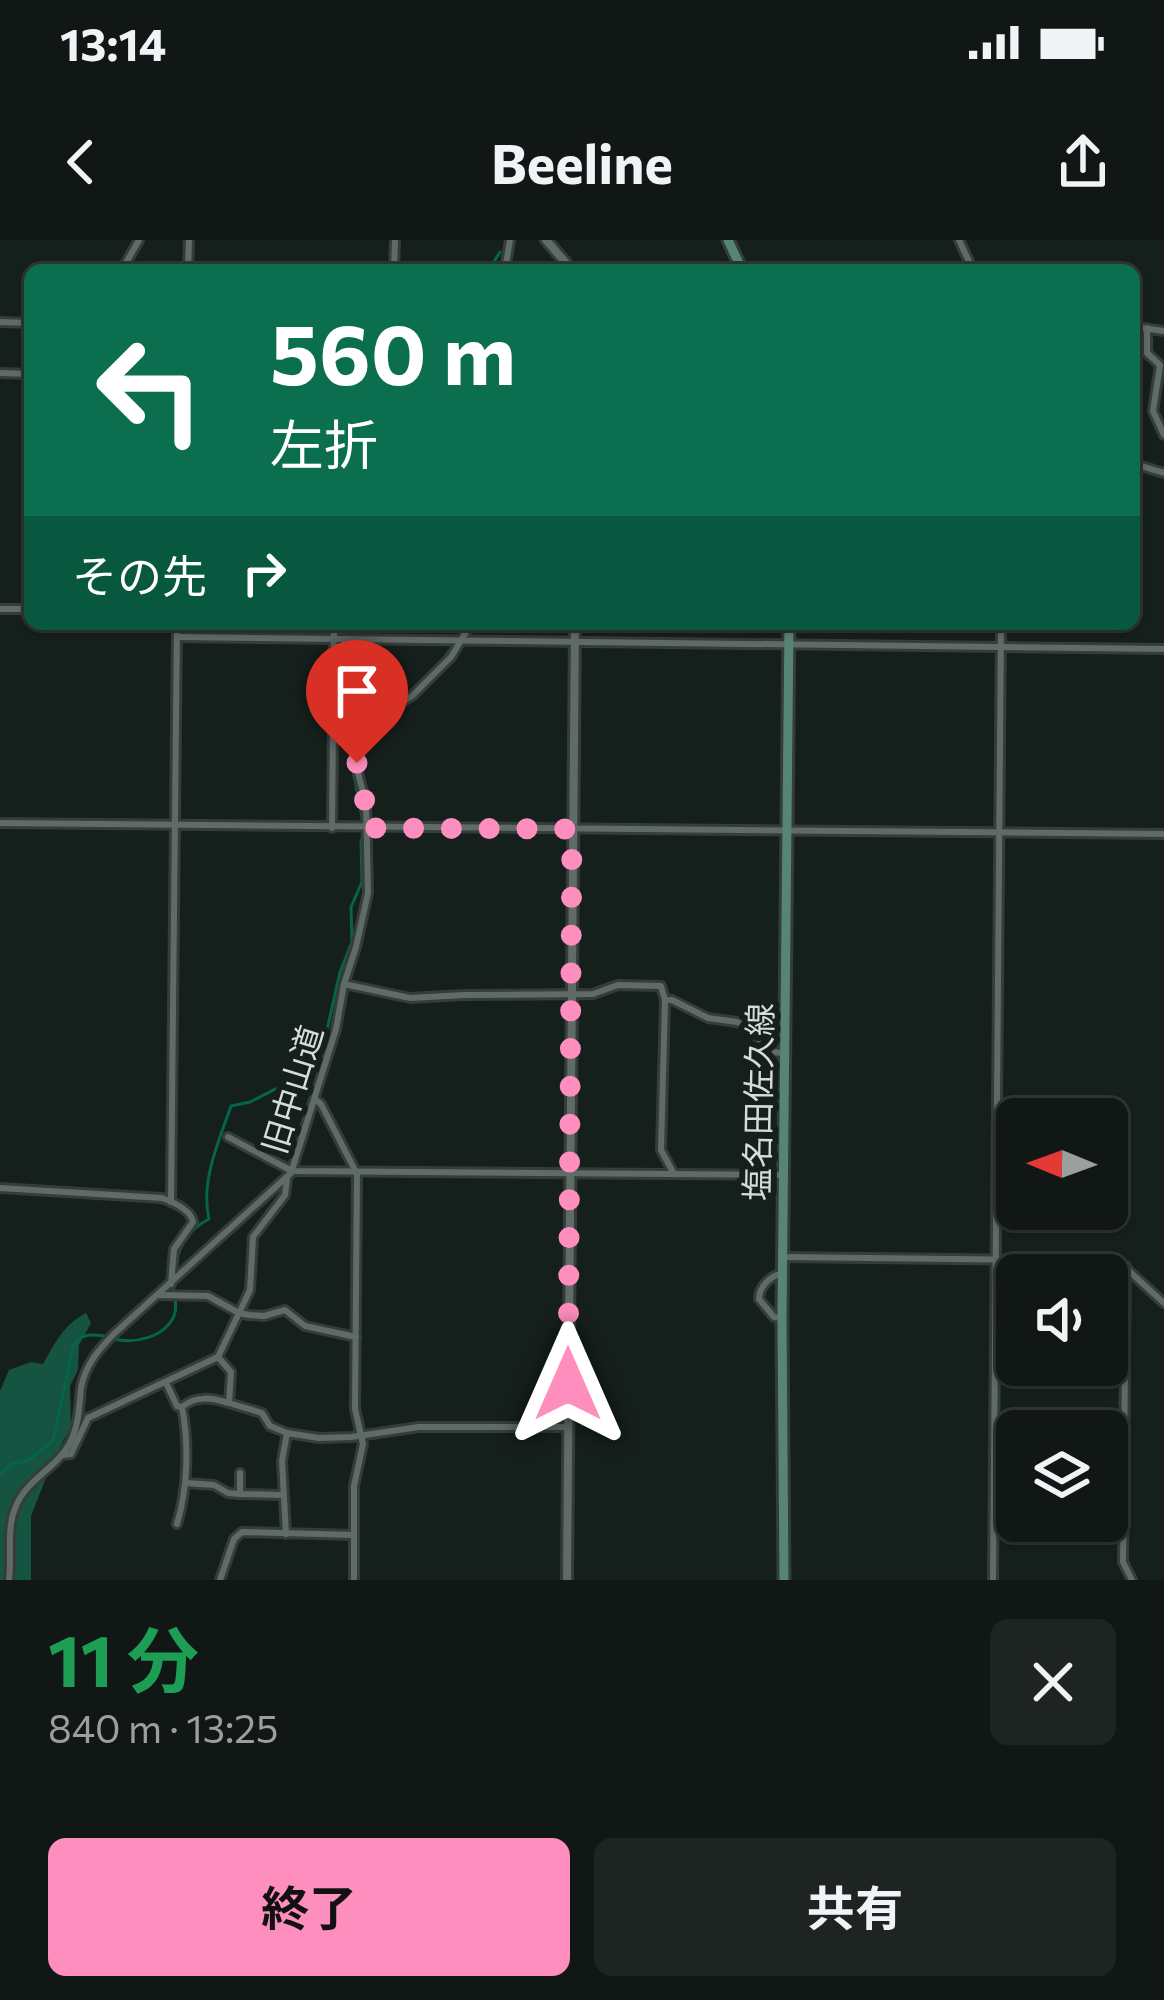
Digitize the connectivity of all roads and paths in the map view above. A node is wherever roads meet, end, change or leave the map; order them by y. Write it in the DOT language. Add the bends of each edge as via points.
graph roads {
  1 [pos="546,240"];
  2 [pos="567,264"];
  3 [pos="1140,327"];
  4 [pos="1147,328"];
  5 [pos="1164,331"];
  6 [pos="1164,435"];
  7 [pos="177,630"];
  8 [pos="334,630"];
  9 [pos="397,630"];
  10 [pos="468,630"];
  11 [pos="575,630"];
  12 [pos="789,630"];
  13 [pos="1000,630"];
  14 [pos="177,637"];
  15 [pos="334,639"];
  16 [pos="397,639"];
  17 [pos="463,641"];
  18 [pos="575,642"];
  19 [pos="788,644"];
  20 [pos="1000,646"];
  21 [pos="1164,649"];
  22 [pos="0,823"];
  23 [pos="175,825"];
  24 [pos="332,828"];
  25 [pos="366,828"];
  26 [pos="572,829"];
  27 [pos="788,830"];
  28 [pos="998,832"];
  29 [pos="1164,835"];
  30 [pos="344,984"];
  31 [pos="571,993"];
  32 [pos="665,1000"];
  33 [pos="785,1053"];
  34 [pos="315,1099"];
  35 [pos="228,1137"];
  36 [pos="356,1170"];
  37 [pos="570,1172"];
  38 [pos="674,1174"];
  39 [pos="290,1175"];
  40 [pos="783,1175"];
  41 [pos="0,1189"];
  42 [pos="171,1202"];
  43 [pos="783,1257"];
  44 [pos="995,1258"];
  45 [pos="1128,1268"];
  46 [pos="782,1274"];
  47 [pos="171,1284"];
  48 [pos="159,1295"];
  49 [pos="1164,1303"];
  50 [pos="239,1313"];
  51 [pos="782,1318"];
  52 [pos="356,1337"];
  53 [pos="218,1358"];
  54 [pos="166,1383"];
  55 [pos="1125,1386"];
  56 [pos="229,1403"];
  57 [pos="182,1407"];
  58 [pos="568,1427"];
  59 [pos="286,1433"];
  60 [pos="362,1434"];
  61 [pos="63,1455"];
  62 [pos="240,1473"];
  63 [pos="185,1483"];
  64 [pos="240,1494"];
  65 [pos="283,1496"];
  66 [pos="178,1523"];
  67 [pos="286,1534"];
  68 [pos="355,1535"];
  69 [pos="9,1580"];
  70 [pos="220,1580"];
  71 [pos="354,1580"];
  72 [pos="567,1580"];
  73 [pos="784,1580"];
  74 [pos="993,1580"];
  75 [pos="1132,1580"];
  1 -- 2 [label="street"];
  3 -- 4 [label="street"];
  4 -- 5 [label="street"];
  4 -- 6 [label="street" via="1147,353 1160,365 1153,411"];
  7 -- 14 [label="street"];
  8 -- 15 [label="street"];
  9 -- 16 [label="street"];
  10 -- 17 [label="street, 旧中山道"];
  11 -- 18 [label="street"];
  12 -- 19 [label="main road, 塩名田佐久線"];
  13 -- 20 [label="street"];
  14 -- 15 [label="street"];
  14 -- 23 [label="street"];
  15 -- 16 [label="street"];
  15 -- 24 [label="street"];
  16 -- 17 [label="street"];
  17 -- 18 [label="street"];
  17 -- 25 [label="street, 旧中山道" via="364,734 357,763"];
  18 -- 19 [label="street"];
  18 -- 26 [label="street"];
  19 -- 20 [label="street"];
  19 -- 27 [label="main road, 塩名田佐久線"];
  20 -- 21 [label="street"];
  20 -- 28 [label="street"];
  22 -- 23 [label="street"];
  23 -- 24 [label="street"];
  23 -- 42 [label="street"];
  24 -- 25 [label="street"];
  25 -- 26 [label="street"];
  25 -- 30 [label="street, 旧中山道" via="368,893"];
  26 -- 27 [label="street"];
  26 -- 31 [label="street"];
  27 -- 28 [label="street"];
  27 -- 33 [label="main road, 塩名田佐久線"];
  28 -- 29 [label="street"];
  28 -- 44 [label="street"];
  30 -- 31 [label="street" via="410,998"];
  30 -- 34 [label="street, 旧中山道"];
  31 -- 32 [label="street" via="657,985"];
  31 -- 37 [label="street"];
  32 -- 33 [label="street" via="737,1022 770,1052"];
  32 -- 38 [label="street" via="661,1150"];
  33 -- 40 [label="main road, 塩名田佐久線"];
  34 -- 36 [label="street"];
  34 -- 39 [label="street, 旧中山道"];
  35 -- 39 [label="street"];
  36 -- 37 [label="street"];
  36 -- 39 [label="street"];
  36 -- 52 [label="street"];
  37 -- 38 [label="street"];
  37 -- 58 [label="street"];
  38 -- 40 [label="street"];
  39 -- 47 [label="street, 旧中山道"];
  39 -- 50 [label="street" via="254,1237 252,1281"];
  40 -- 43 [label="main road, 塩名田佐久線"];
  41 -- 42 [label="street"];
  42 -- 47 [label="street" via="193,1218 174,1249"];
  43 -- 44 [label="street"];
  43 -- 46 [label="main road, 塩名田佐久線"];
  44 -- 74 [label="street"];
  45 -- 49 [label="street"];
  46 -- 51 [label="main road, 塩名田佐久線"];
  46 -- 51 [label="street" via="759,1292 762,1306"];
  47 -- 48 [label="street, 旧中山道"];
  48 -- 50 [label="street" via="215,1298"];
  48 -- 61 [label="street, 旧中山道" via="90,1362"];
  50 -- 52 [label="street" via="285,1310 305,1326"];
  50 -- 53 [label="street"];
  51 -- 73 [label="main road, 塩名田佐久線"];
  52 -- 60 [label="street"];
  53 -- 54 [label="street"];
  53 -- 56 [label="street" via="231,1372"];
  54 -- 57 [label="street"];
  54 -- 61 [label="street" via="88,1418 71,1454"];
  55 -- 75 [label="street" via="1123,1562"];
  56 -- 57 [label="street" via="208,1397"];
  56 -- 59 [label="street" via="262,1413"];
  57 -- 63 [label="street"];
  58 -- 60 [label="street"];
  58 -- 72 [label="street"];
  59 -- 60 [label="street"];
  59 -- 65 [label="street"];
  60 -- 68 [label="street"];
  61 -- 69 [label="street, 旧中山道" via="15,1506"];
  62 -- 64 [label="street"];
  63 -- 64 [label="street"];
  63 -- 66 [label="street"];
  64 -- 65 [label="street"];
  65 -- 67 [label="street"];
  67 -- 68 [label="street"];
  67 -- 70 [label="street" via="242,1532"];
  68 -- 71 [label="street"];
}
